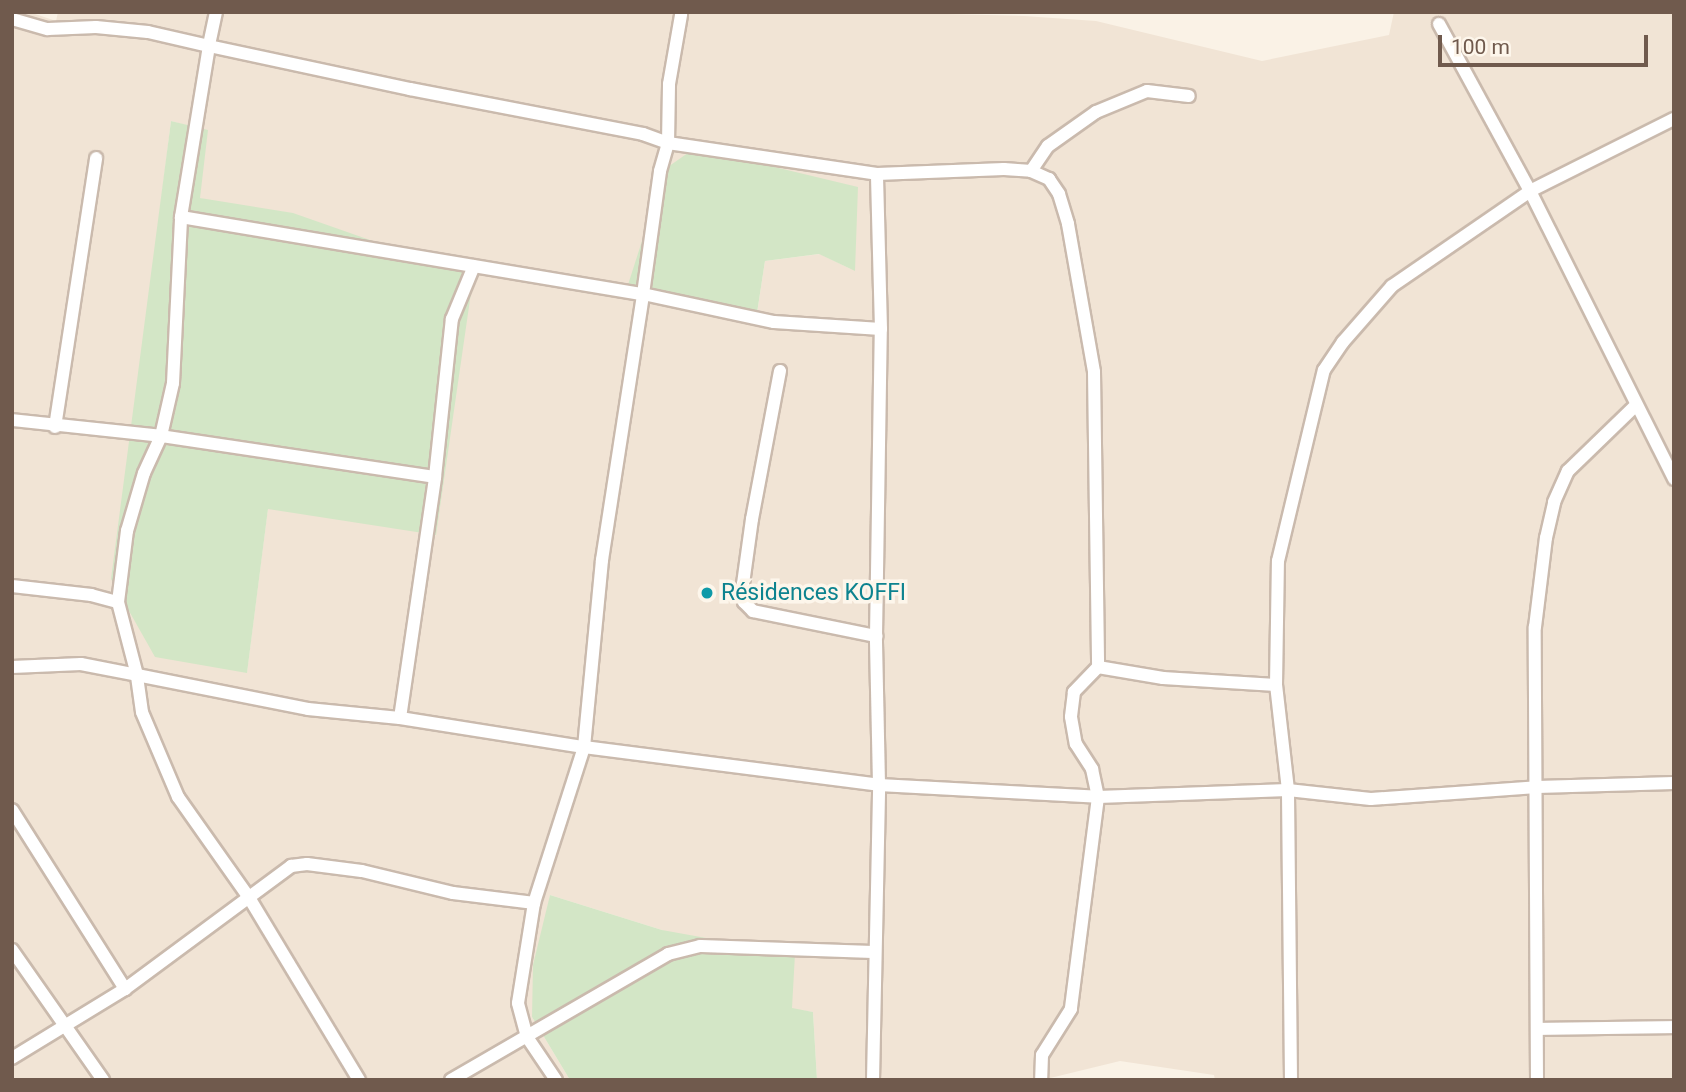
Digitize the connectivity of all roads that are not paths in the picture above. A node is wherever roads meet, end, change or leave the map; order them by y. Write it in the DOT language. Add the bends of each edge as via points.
graph roads {
  1 [pos="216,12"];
  2 [pos="681,15"];
  3 [pos="12,19"];
  4 [pos="1439,24"];
  5 [pos="209,46"];
  6 [pos="1189,96"];
  7 [pos="1674,119"];
  8 [pos="668,143"];
  9 [pos="96,158"];
  10 [pos="1031,172"];
  11 [pos="877,174"];
  12 [pos="1530,191"];
  13 [pos="181,217"];
  14 [pos="474,267"];
  15 [pos="643,294"];
  16 [pos="881,330"];
  17 [pos="780,371"];
  18 [pos="1635,406"];
  19 [pos="12,420"];
  20 [pos="55,427"];
  21 [pos="161,436"];
  22 [pos="435,477"];
  23 [pos="1674,479"];
  24 [pos="12,586"];
  25 [pos="118,602"];
  26 [pos="876,636"];
  27 [pos="12,667"];
  28 [pos="1098,667"];
  29 [pos="138,675"];
  30 [pos="1276,685"];
  31 [pos="400,718"];
  32 [pos="584,747"];
  33 [pos="1674,783"];
  34 [pos="879,785"];
  35 [pos="1537,788"];
  36 [pos="1289,790"];
  37 [pos="1098,797"];
  38 [pos="12,810"];
  39 [pos="250,899"];
  40 [pos="534,903"];
  41 [pos="12,950"];
  42 [pos="874,952"];
  43 [pos="125,989"];
  44 [pos="65,1027"];
  45 [pos="1674,1027"];
  46 [pos="1538,1029"];
  47 [pos="527,1037"];
  48 [pos="12,1058"];
  49 [pos="103,1080"];
  50 [pos="359,1080"];
  51 [pos="451,1080"];
  52 [pos="556,1080"];
  53 [pos="873,1080"];
  54 [pos="1041,1080"];
  55 [pos="1291,1080"];
  56 [pos="1537,1080"];
  1 -- 5 [label="street"];
  2 -- 8 [label="street" via="669,84"];
  3 -- 5 [label="street" via="48,29 148,32"];
  4 -- 12 [label="street"];
  5 -- 8 [label="street" via="643,134"];
  5 -- 13 [label="street"];
  6 -- 10 [label="street" via="1147,91 1096,113 1048,146"];
  7 -- 12 [label="street"];
  8 -- 11 [label="street"];
  8 -- 15 [label="street"];
  9 -- 20 [label="street"];
  10 -- 11 [label="street"];
  10 -- 28 [label="street" via="1049,179 1069,224 1094,372"];
  11 -- 16 [label="street"];
  12 -- 18 [label="street"];
  12 -- 30 [label="street" via="1392,286 1324,370 1278,561"];
  13 -- 14 [label="street"];
  13 -- 21 [label="street" via="173,383"];
  14 -- 15 [label="street"];
  14 -- 22 [label="street" via="452,319"];
  15 -- 16 [label="street" via="774,322"];
  15 -- 32 [label="street" via="602,560"];
  16 -- 26 [label="street"];
  17 -- 26 [label="street" via="752,519 744,602 752,611"];
  18 -- 23 [label="street"];
  18 -- 35 [label="street" via="1568,471 1554,502 1535,627"];
  19 -- 20 [label="street"];
  20 -- 21 [label="street"];
  21 -- 22 [label="street"];
  21 -- 25 [label="street" via="144,473 127,531"];
  22 -- 31 [label="street"];
  24 -- 25 [label="street"];
  25 -- 29 [label="street"];
  26 -- 34 [label="street"];
  27 -- 29 [label="street" via="81,664"];
  28 -- 30 [label="street" via="1163,678"];
  28 -- 37 [label="street" via="1074,692 1071,717 1076,744 1092,769"];
  29 -- 31 [label="street" via="308,709"];
  29 -- 39 [label="street" via="142,712 178,797"];
  30 -- 36 [label="street"];
  31 -- 32 [label="street"];
  32 -- 34 [label="street"];
  32 -- 40 [label="street"];
  33 -- 35 [label="street"];
  34 -- 37 [label="street"];
  34 -- 42 [label="street"];
  35 -- 36 [label="street" via="1371,799"];
  35 -- 46 [label="street"];
  36 -- 37 [label="street"];
  36 -- 55 [label="street"];
  37 -- 54 [label="street" via="1071,1009 1042,1055"];
  38 -- 43 [label="street"];
  39 -- 40 [label="street" via="291,866 307,864 404,878 453,893"];
  39 -- 43 [label="street"];
  39 -- 50 [label="street"];
  40 -- 47 [label="street" via="518,1003"];
  41 -- 44 [label="street"];
  42 -- 47 [label="street" via="700,946 668,954"];
  42 -- 53 [label="street"];
  43 -- 44 [label="street"];
  44 -- 48 [label="street"];
  44 -- 49 [label="street"];
  45 -- 46 [label="street"];
  46 -- 56 [label="street"];
  47 -- 51 [label="street"];
  47 -- 52 [label="street"];
}
